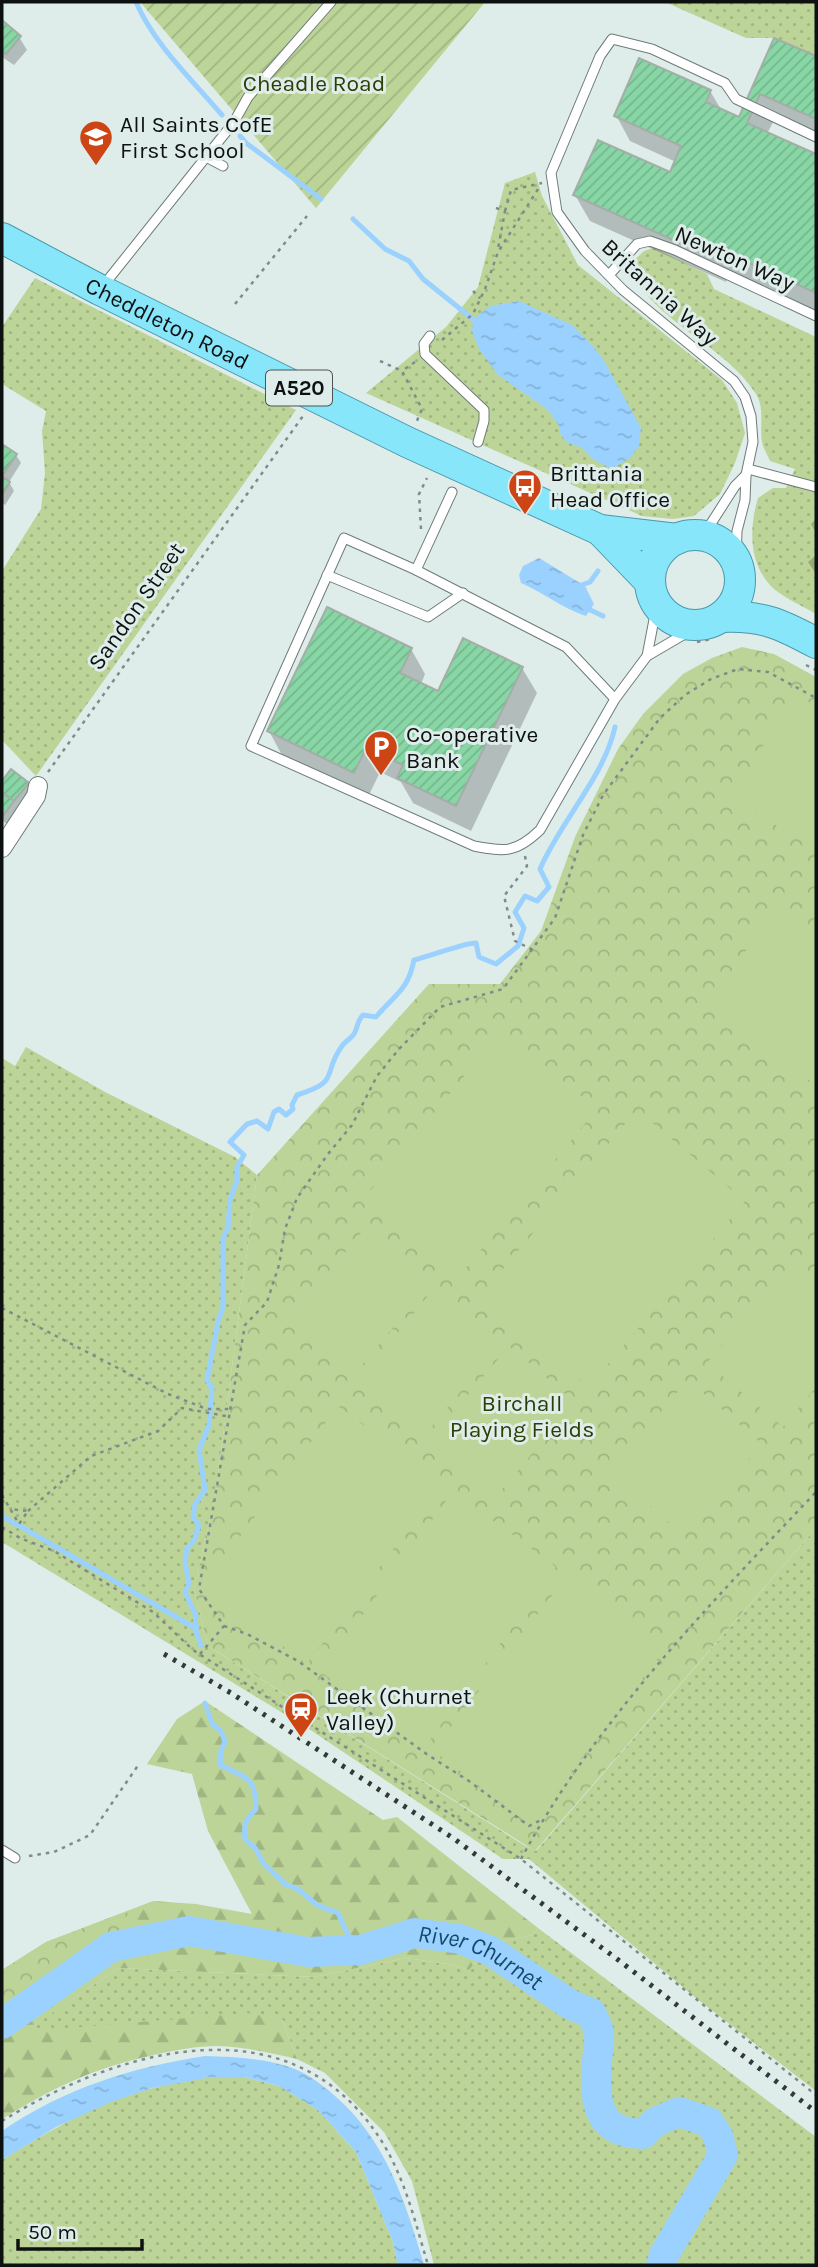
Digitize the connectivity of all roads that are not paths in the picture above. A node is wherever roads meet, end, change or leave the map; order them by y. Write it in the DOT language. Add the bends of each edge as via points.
graph roads {
  1 [pos="331,2"];
  2 [pos="816,137"];
  3 [pos="206,157"];
  4 [pos="223,166"];
  5 [pos="2,238"];
  6 [pos="609,275"];
  7 [pos="100,290"];
  8 [pos="816,316"];
  9 [pos="430,336"];
  10 [pos="478,442"];
  11 [pos="747,472"];
  12 [pos="816,487"];
  13 [pos="452,492"];
  14 [pos="600,530"];
  15 [pos="690,537"];
  16 [pos="738,568"];
  17 [pos="416,570"];
  18 [pos="327,575"];
  19 [pos="463,593"];
  20 [pos="653,593"];
  21 [pos="780,623"];
  22 [pos="707,631"];
  23 [pos="811,654"];
  24 [pos="648,656"];
  25 [pos="615,699"];
  26 [pos="38,786"];
  27 [pos="2,848"];
  28 [pos="2,1850"];
  29 [pos="15,1858"];
  1 -- 3 [label="lane" via="248,97"];
  2 -- 6 [label="lane, Britannia Way" via="736,99 725,83 652,49 612,39 600,56 551,173 557,212"];
  3 -- 4 [label="lane"];
  3 -- 7 [label="lane"];
  5 -- 7 [label="highway, Cheddleton Road / A520"];
  6 -- 8 [label="lane, Newton Way" via="637,244 650,242"];
  6 -- 11 [label="lane, Britannia Way" via="734,381 751,416 753,452"];
  7 -- 14 [label="highway, Cheddleton Road / A520" via="407,442"];
  9 -- 10 [label="lane" via="424,344 425,354 484,410"];
  11 -- 12 [label="lane"];
  11 -- 15 [label="lane"];
  11 -- 16 [label="lane, Britannia Way" via="737,531"];
  13 -- 17 [label="lane"];
  14 -- 15 [label="highway, Cheddleton Road / A520"];
  14 -- 20 [label="highway, Cheddleton Road / A520"];
  15 -- 16 [label="highway, Cheddleton Road" via="722,544"];
  15 -- 20 [label="highway" via="669,544 657,555 652,565"];
  16 -- 21 [label="highway, Cheddleton Road"];
  16 -- 22 [label="highway" via="736,599"];
  17 -- 18 [label="lane" via="344,538"];
  17 -- 19 [label="lane"];
  18 -- 19 [label="lane" via="428,617"];
  18 -- 25 [label="lane" via="251,746 474,846 501,850 523,846 540,831"];
  19 -- 25 [label="lane" via="566,647"];
  20 -- 22 [label="highway, Cheddleton Road" via="664,614"];
  20 -- 24 [label="lane"];
  21 -- 22 [label="highway, Cheddleton Road" via="740,616"];
  21 -- 23 [label="highway, Cheddleton Road"];
  22 -- 24 [label="lane"];
  24 -- 25 [label="lane"];
  26 -- 27 [label="street"];
  28 -- 29 [label="lane"];
}
